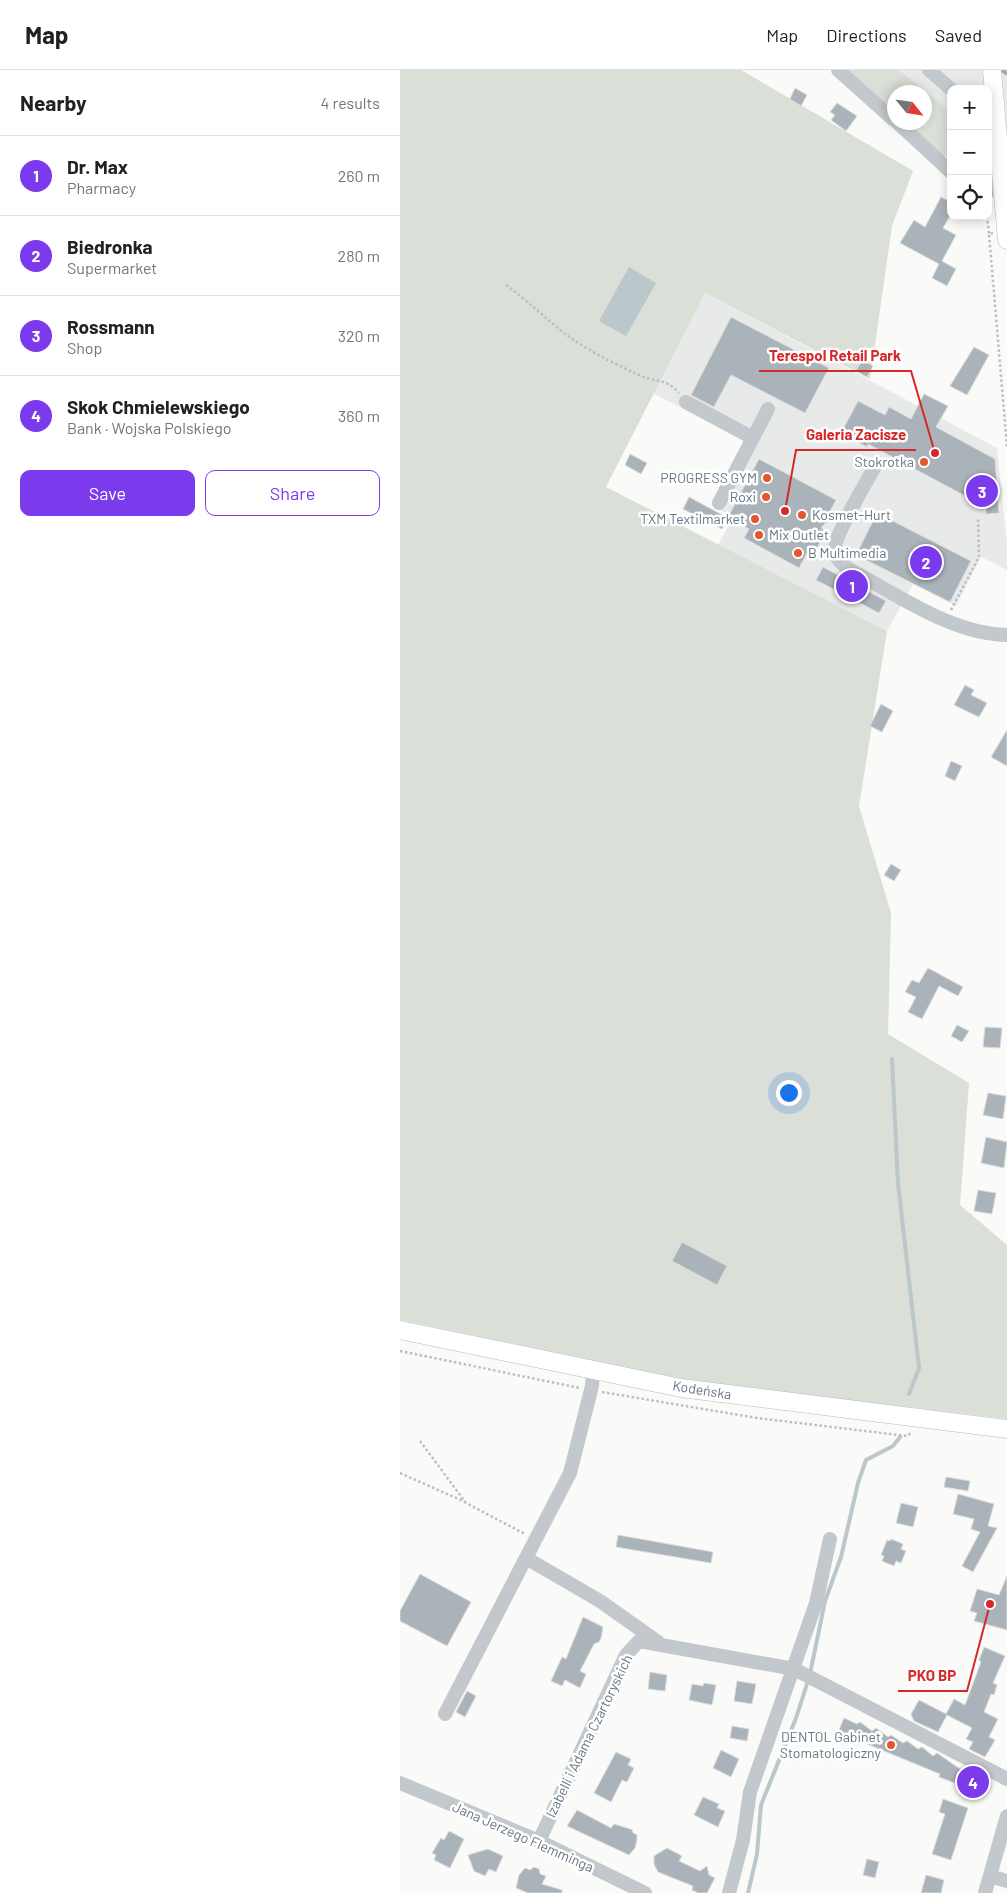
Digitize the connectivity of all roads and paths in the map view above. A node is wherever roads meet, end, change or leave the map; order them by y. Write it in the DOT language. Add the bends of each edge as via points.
graph roads {
  1 [pos="838,70"];
  2 [pos="929,70"];
  3 [pos="992,70"];
  4 [pos="947,86"];
  5 [pos="887,113"];
  6 [pos="907,130"];
  7 [pos="947,164"];
  8 [pos="995,190"];
  9 [pos="987,220"];
  10 [pos="1006,232"];
  11 [pos="989,234"];
  12 [pos="1007,240"];
  13 [pos="506,285"];
  14 [pos="686,402"];
  15 [pos="768,409"];
  16 [pos="753,438"];
  17 [pos="1007,447"];
  18 [pos="875,466"];
  19 [pos="719,504"];
  20 [pos="978,518"];
  21 [pos="948,622"];
  22 [pos="1007,635"];
  23 [pos="400,1330"];
  24 [pos="593,1369"];
  25 [pos="1007,1429"];
  26 [pos="420,1441"];
  27 [pos="400,1473"];
  28 [pos="466,1503"];
  29 [pos="830,1539"];
  30 [pos="536,1540"];
  31 [pos="526,1558"];
  32 [pos="662,1645"];
  33 [pos="794,1669"];
  34 [pos="445,1714"];
  35 [pos="1007,1779"];
  36 [pos="400,1783"];
  37 [pos="1007,1816"];
  38 [pos="539,1841"];
  39 [pos="990,1876"];
  40 [pos="1007,1881"];
  41 [pos="645,1893"];
  42 [pos="729,1893"];
  43 [pos="985,1893"];
  1 -- 5 [label="street"];
  2 -- 4 [label="street"];
  3 -- 8 [label="main road"];
  6 -- 7 [label="street"];
  8 -- 10 [label="main road"];
  9 -- 11 [label="path"];
  10 -- 11 [label="path"];
  10 -- 12 [label="main road"];
  11 -- 17 [label="path"];
  13 -- 14 [label="path" via="569,336 635,373 667,381"];
  14 -- 16 [label="street"];
  15 -- 16 [label="street"];
  16 -- 19 [label="street"];
  18 -- 21 [label="street" via="837,537 835,552 838,560 852,571"];
  20 -- 21 [label="path" via="979,557 953,604"];
  21 -- 22 [label="street" via="978,633"];
  23 -- 24 [label="main road, Kodeńska"];
  24 -- 25 [label="main road, Kodeńska" via="710,1392"];
  24 -- 30 [label="street" via="592,1386 570,1473"];
  26 -- 28 [label="path"];
  27 -- 28 [label="path"];
  28 -- 30 [label="path"];
  29 -- 33 [label="street" via="816,1603"];
  30 -- 31 [label="street"];
  31 -- 32 [label="street" via="600,1601"];
  31 -- 34 [label="street"];
  32 -- 33 [label="street, Izabelli i Adama Czartoryskich"];
  32 -- 38 [label="street, Izabelli i Adama Czartoryskich" via="639,1641 626,1655"];
  33 -- 35 [label="street, Izabelli i Adama Czartoryskich"];
  33 -- 42 [label="street" via="750,1792 744,1840"];
  36 -- 38 [label="street, Jana Jerzego Flemminga"];
  37 -- 39 [label="street"];
  38 -- 41 [label="street, Jana Jerzego Flemminga"];
  39 -- 40 [label="street"];
  39 -- 43 [label="street"];
}
